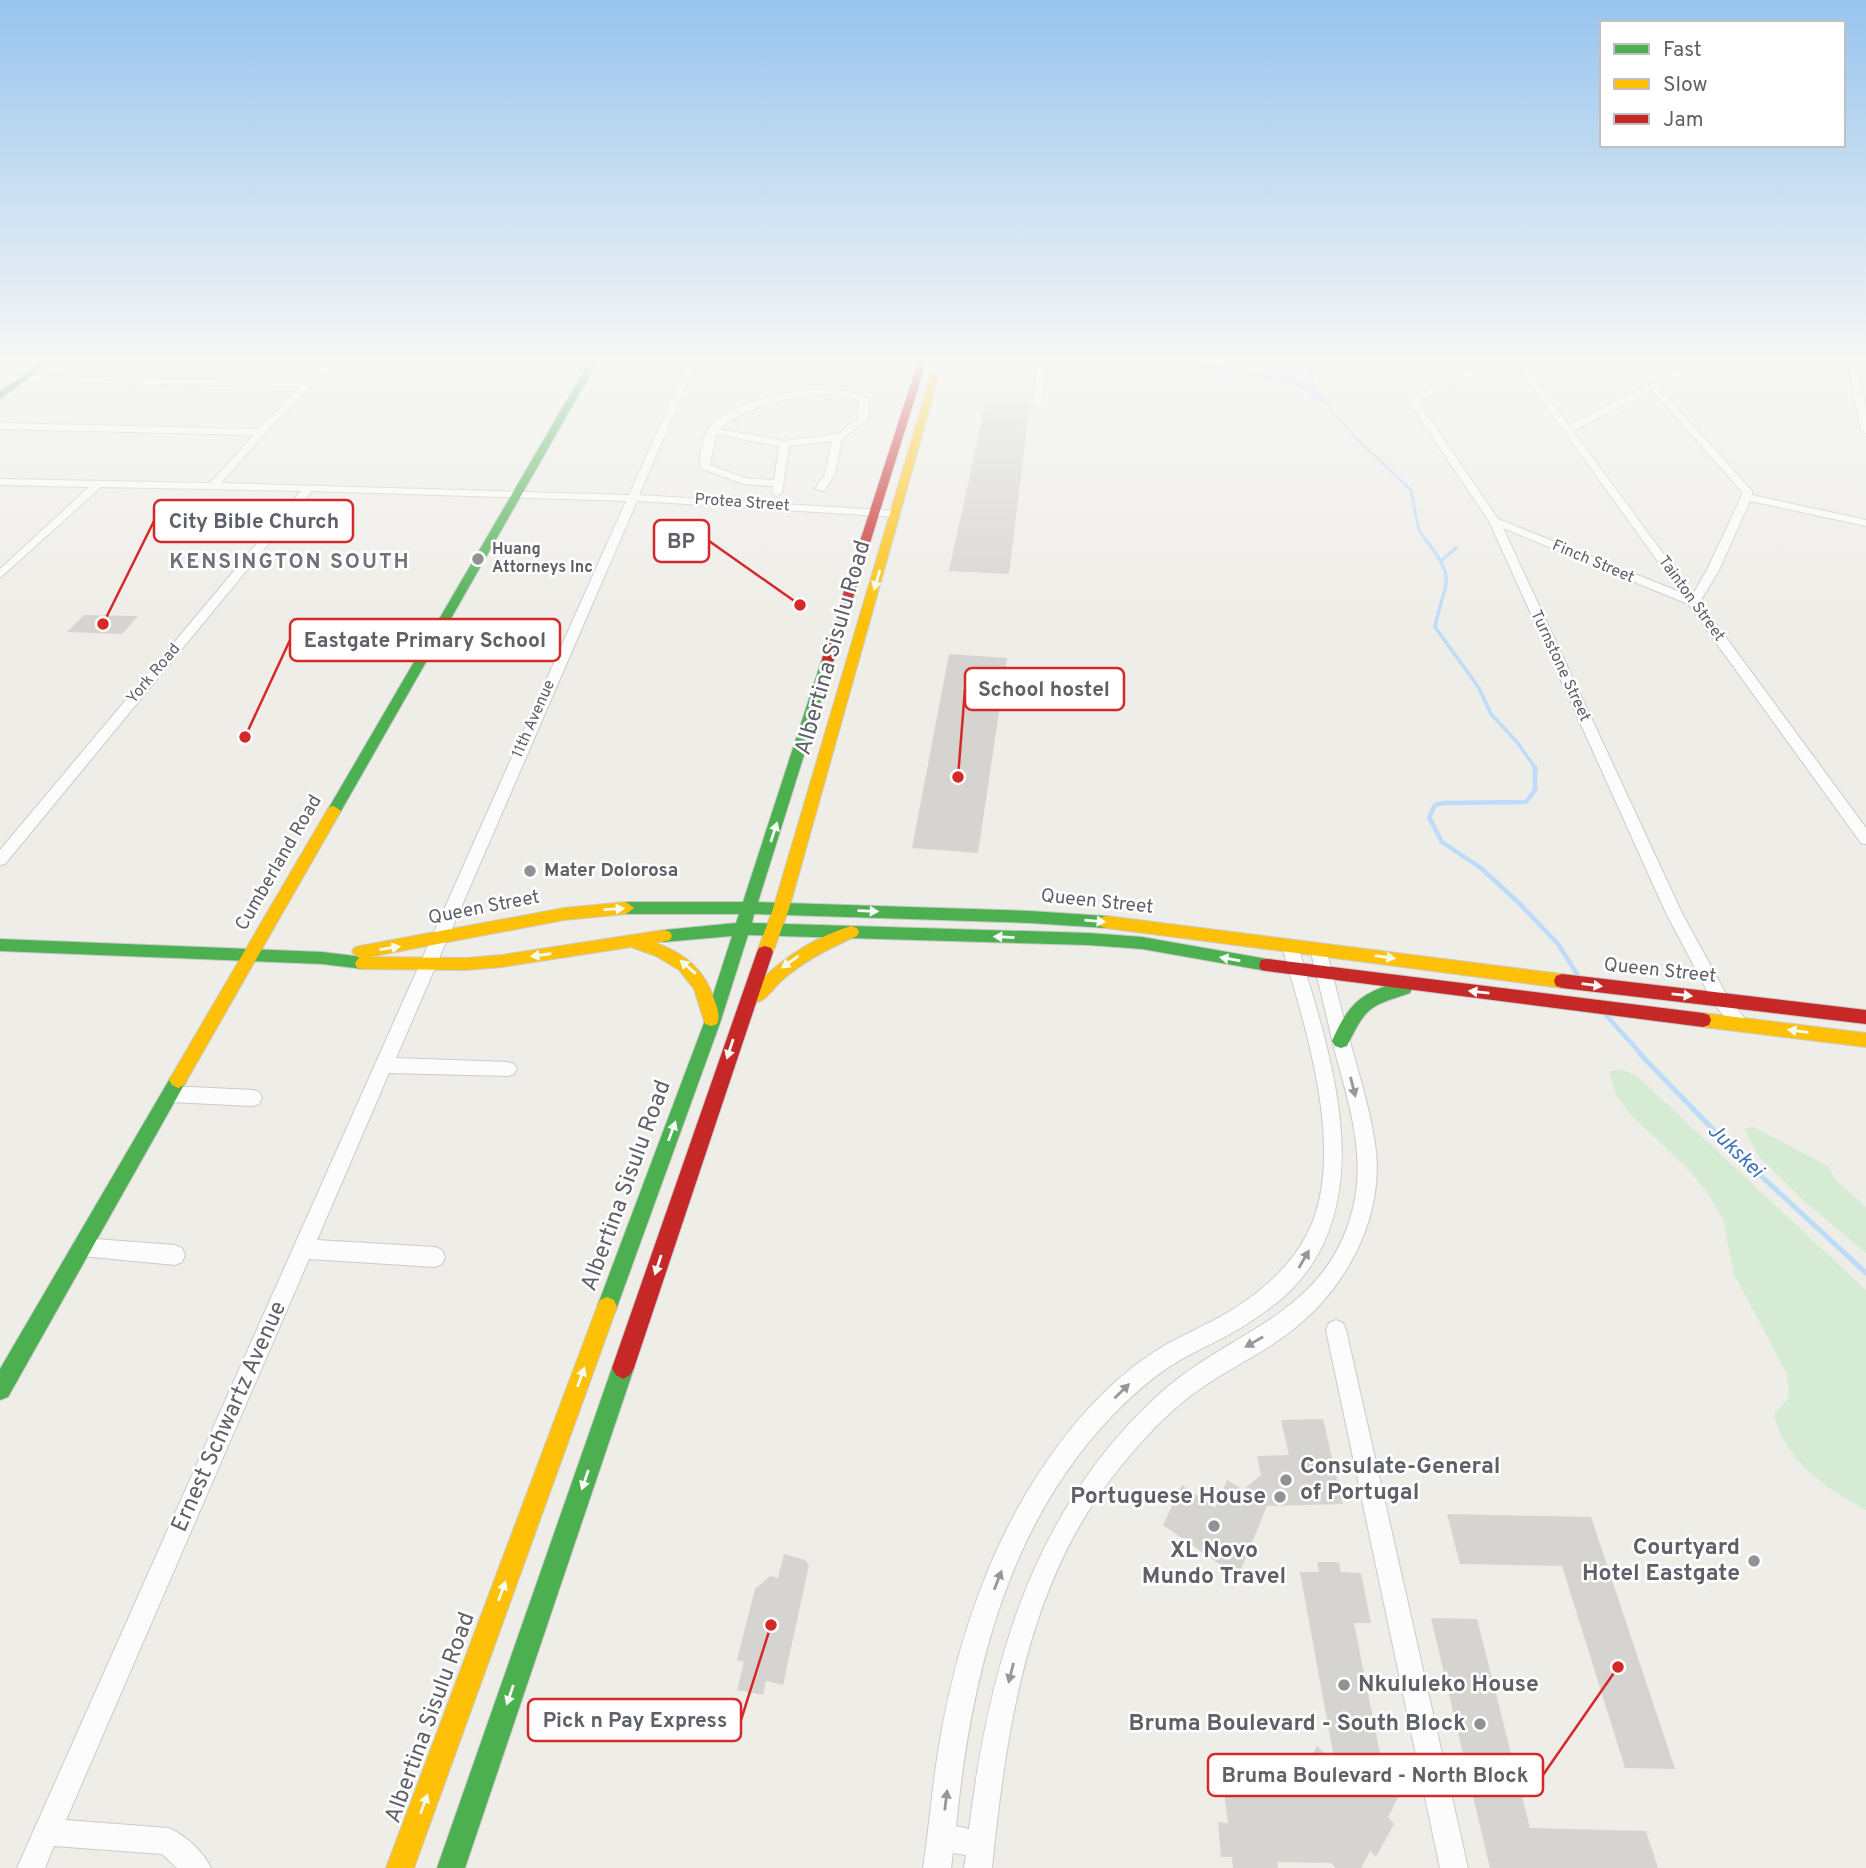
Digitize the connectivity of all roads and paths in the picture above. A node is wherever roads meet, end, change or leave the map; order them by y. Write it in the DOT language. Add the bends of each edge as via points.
graph roads {
  1 [pos="248,446"];
  2 [pos="546,446"];
  3 [pos="655,446"];
  4 [pos="708,446"];
  5 [pos="784,446"];
  6 [pos="836,446"];
  7 [pos="896,446"];
  8 [pos="915,446"];
  9 [pos="1443,446"];
  10 [pos="1579,446"];
  11 [pos="1709,446"];
  12 [pos="0,482"];
  13 [pos="98,484"];
  14 [pos="780,484"];
  15 [pos="212,487"];
  16 [pos="308,489"];
  17 [pos="820,489"];
  18 [pos="518,494"];
  19 [pos="1748,496"];
  20 [pos="633,497"];
  21 [pos="774,505"];
  22 [pos="875,513"];
  23 [pos="896,514"];
  24 [pos="1493,521"];
  25 [pos="1866,523"];
  26 [pos="0,575"];
  27 [pos="1694,602"];
  28 [pos="1866,839"];
  29 [pos="0,860"];
  30 [pos="750,908"];
  31 [pos="781,909"];
  32 [pos="742,929"];
  33 [pos="774,929"];
  34 [pos="851,932"];
  35 [pos="438,939"];
  36 [pos="630,941"];
  37 [pos="0,945"];
  38 [pos="1290,946"];
  39 [pos="1318,949"];
  40 [pos="250,956"];
  41 [pos="323,958"];
  42 [pos="428,965"];
  43 [pos="1297,970"];
  44 [pos="1324,973"];
  45 [pos="1421,985"];
  46 [pos="1720,999"];
  47 [pos="742,1013"];
  48 [pos="1866,1017"];
  49 [pos="712,1023"];
  50 [pos="1741,1024"];
  51 [pos="1866,1040"];
  52 [pos="1341,1041"];
  53 [pos="384,1065"];
  54 [pos="508,1069"];
  55 [pos="170,1094"];
  56 [pos="253,1098"];
  57 [pos="82,1247"];
  58 [pos="303,1250"];
  59 [pos="175,1255"];
  60 [pos="435,1257"];
  61 [pos="1336,1330"];
  62 [pos="0,1389"];
  63 [pos="46,1832"];
  64 [pos="942,1837"];
  65 [pos="979,1857"];
  66 [pos="31,1868"];
  67 [pos="197,1868"];
  68 [pos="400,1868"];
  69 [pos="451,1868"];
  70 [pos="937,1868"];
  71 [pos="1454,1868"];
  1 -- 15 [label="street"];
  2 -- 18 [label="main road, Cumberland Road"];
  3 -- 20 [label="street, 11th Avenue"];
  4 -- 14 [label="street" via="706,467 744,481"];
  5 -- 14 [label="street"];
  6 -- 17 [label="street" via="830,474"];
  7 -- 22 [label="main road, Albertina Sisulu Road"];
  8 -- 23 [label="main road, Albertina Sisulu Road"];
  9 -- 24 [label="street, Turnstone Street"];
  10 -- 27 [label="street, Tainton Street"];
  11 -- 19 [label="street"];
  12 -- 13 [label="street, Protea Street"];
  13 -- 15 [label="street, Protea Street"];
  13 -- 26 [label="street"];
  14 -- 21 [label="street"];
  15 -- 16 [label="street, Protea Street"];
  16 -- 18 [label="street, Protea Street"];
  16 -- 29 [label="street, York Road"];
  18 -- 20 [label="street, Protea Street"];
  18 -- 40 [label="main road, Cumberland Road"];
  19 -- 25 [label="street"];
  19 -- 27 [label="street"];
  20 -- 21 [label="street, Protea Street"];
  20 -- 35 [label="street, 11th Avenue"];
  21 -- 22 [label="street, Protea Street"];
  22 -- 23 [label="street, Protea Street"];
  30 -- 22 [label="main road, Albertina Sisulu Road, one-way"];
  23 -- 31 [label="main road, Albertina Sisulu Road, one-way"];
  24 -- 27 [label="street, Finch Street"];
  24 -- 46 [label="street, Turnstone Street" via="1675,914"];
  27 -- 28 [label="street, Tainton Street"];
  30 -- 31 [label="main road, Queen Street"];
  30 -- 32 [label="main road, Albertina Sisulu Road"];
  35 -- 30 [label="main road, Queen Street, one-way" via="589,910"];
  31 -- 33 [label="main road, Albertina Sisulu Road"];
  31 -- 38 [label="main road, Queen Street, one-way" via="1075,919"];
  32 -- 33 [label="main road, Queen Street"];
  32 -- 36 [label="main road, Queen Street"];
  32 -- 49 [label="main road, Albertina Sisulu Road"];
  33 -- 34 [label="main road, Queen Street"];
  33 -- 47 [label="main road, Albertina Sisulu Road"];
  43 -- 34 [label="main road, Queen Street, one-way" via="1128,942"];
  34 -- 47 [label="main road, one-way" via="784,965"];
  41 -- 35 [label="main road, Queen Street, one-way"];
  35 -- 42 [label="street, 11th Avenue"];
  36 -- 42 [label="main road, Queen Street, one-way" via="502,961"];
  49 -- 36 [label="main road, one-way" via="709,1000 694,971 673,955"];
  37 -- 40 [label="main road, Queen Street"];
  38 -- 39 [label="main road, Queen Street"];
  38 -- 43 [label="street"];
  39 -- 44 [label="street"];
  39 -- 46 [label="main road, Queen Street, one-way"];
  40 -- 41 [label="main road, Queen Street"];
  40 -- 55 [label="main road, Cumberland Road"];
  41 -- 42 [label="main road, Queen Street"];
  42 -- 53 [label="street, Ernest Schwartz Avenue"];
  43 -- 44 [label="main road, Queen Street"];
  64 -- 43 [label="street, one-way" via="958,1709 973,1653 999,1577 1049,1479 1073,1443 1129,1384 1284,1286 1301,1265 1322,1224 1332,1189 1335,1126 1319,1041"];
  44 -- 45 [label="main road, Queen Street"];
  44 -- 52 [label="street"];
  50 -- 45 [label="main road, Queen Street, one-way"];
  45 -- 52 [label="main road" via="1382,993 1361,1004 1350,1015"];
  46 -- 48 [label="main road, Queen Street"];
  46 -- 50 [label="street, Turnstone Street"];
  47 -- 69 [label="main road, Albertina Sisulu Road, one-way"];
  68 -- 49 [label="main road, Albertina Sisulu Road, one-way"];
  51 -- 50 [label="main road, Queen Street, one-way"];
  52 -- 65 [label="street, one-way" via="1362,1125 1366,1178 1363,1207 1346,1257 1327,1284 1296,1314 1166,1402 1126,1443 1079,1504 1054,1551 1020,1643 998,1737"];
  53 -- 54 [label="street"];
  53 -- 58 [label="street, Ernest Schwartz Avenue"];
  55 -- 56 [label="street"];
  55 -- 57 [label="main road, Cumberland Road"];
  57 -- 59 [label="street"];
  57 -- 62 [label="main road, Cumberland Road"];
  58 -- 60 [label="street"];
  58 -- 63 [label="street, Ernest Schwartz Avenue"];
  61 -- 71 [label="street"];
  63 -- 66 [label="street, Ernest Schwartz Avenue"];
  63 -- 67 [label="street" via="168,1841"];
  64 -- 65 [label="street"];
  64 -- 70 [label="street"];
}
